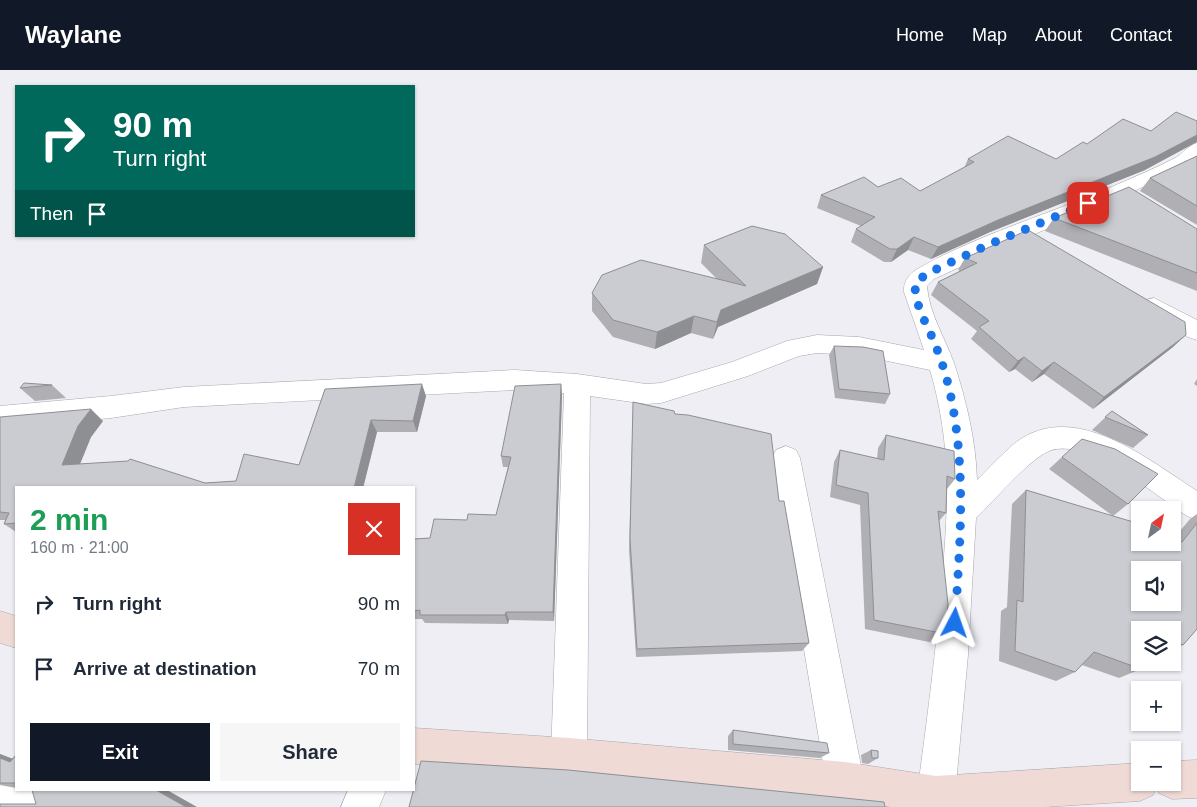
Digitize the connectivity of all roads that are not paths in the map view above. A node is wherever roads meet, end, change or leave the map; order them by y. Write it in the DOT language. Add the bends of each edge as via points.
graph roads {
  1 [pos="1193,159"];
  2 [pos="1133,293"];
  3 [pos="1197,331"];
  4 [pos="941,363"];
  5 [pos="577,384"];
  6 [pos="0,417"];
  7 [pos="786,458"];
  8 [pos="1197,507"];
  9 [pos="962,513"];
  10 [pos="0,627"];
  11 [pos="15,632"];
  12 [pos="415,746"];
  13 [pos="569,756"];
  14 [pos="1197,779"];
  15 [pos="1181,780"];
  16 [pos="845,781"];
  17 [pos="1131,783"];
  18 [pos="0,791"];
  19 [pos="367,791"];
  20 [pos="936,794"];
  21 [pos="40,807"];
  22 [pos="360,807"];
  1 -- 4 [label="street" via="1129,195 990,244 926,274 915,284 915,295"];
  2 -- 3 [label="street"];
  4 -- 5 [label="street" via="859,346 817,344 796,347 661,393"];
  4 -- 9 [label="street" via="949,386 960,444"];
  5 -- 6 [label="street" via="515,380 184,397"];
  5 -- 13 [label="street"];
  7 -- 16 [label="street"];
  8 -- 9 [label="street" via="1112,451 1061,437 1026,451"];
  9 -- 20 [label="street" via="954,641"];
  10 -- 11 [label="main road"];
  12 -- 13 [label="main road"];
  13 -- 16 [label="main road"];
  14 -- 15 [label="main road"];
  16 -- 20 [label="main road"];
  17 -- 20 [label="main road"];
  18 -- 21 [label="street"];
  19 -- 22 [label="street"];
}
